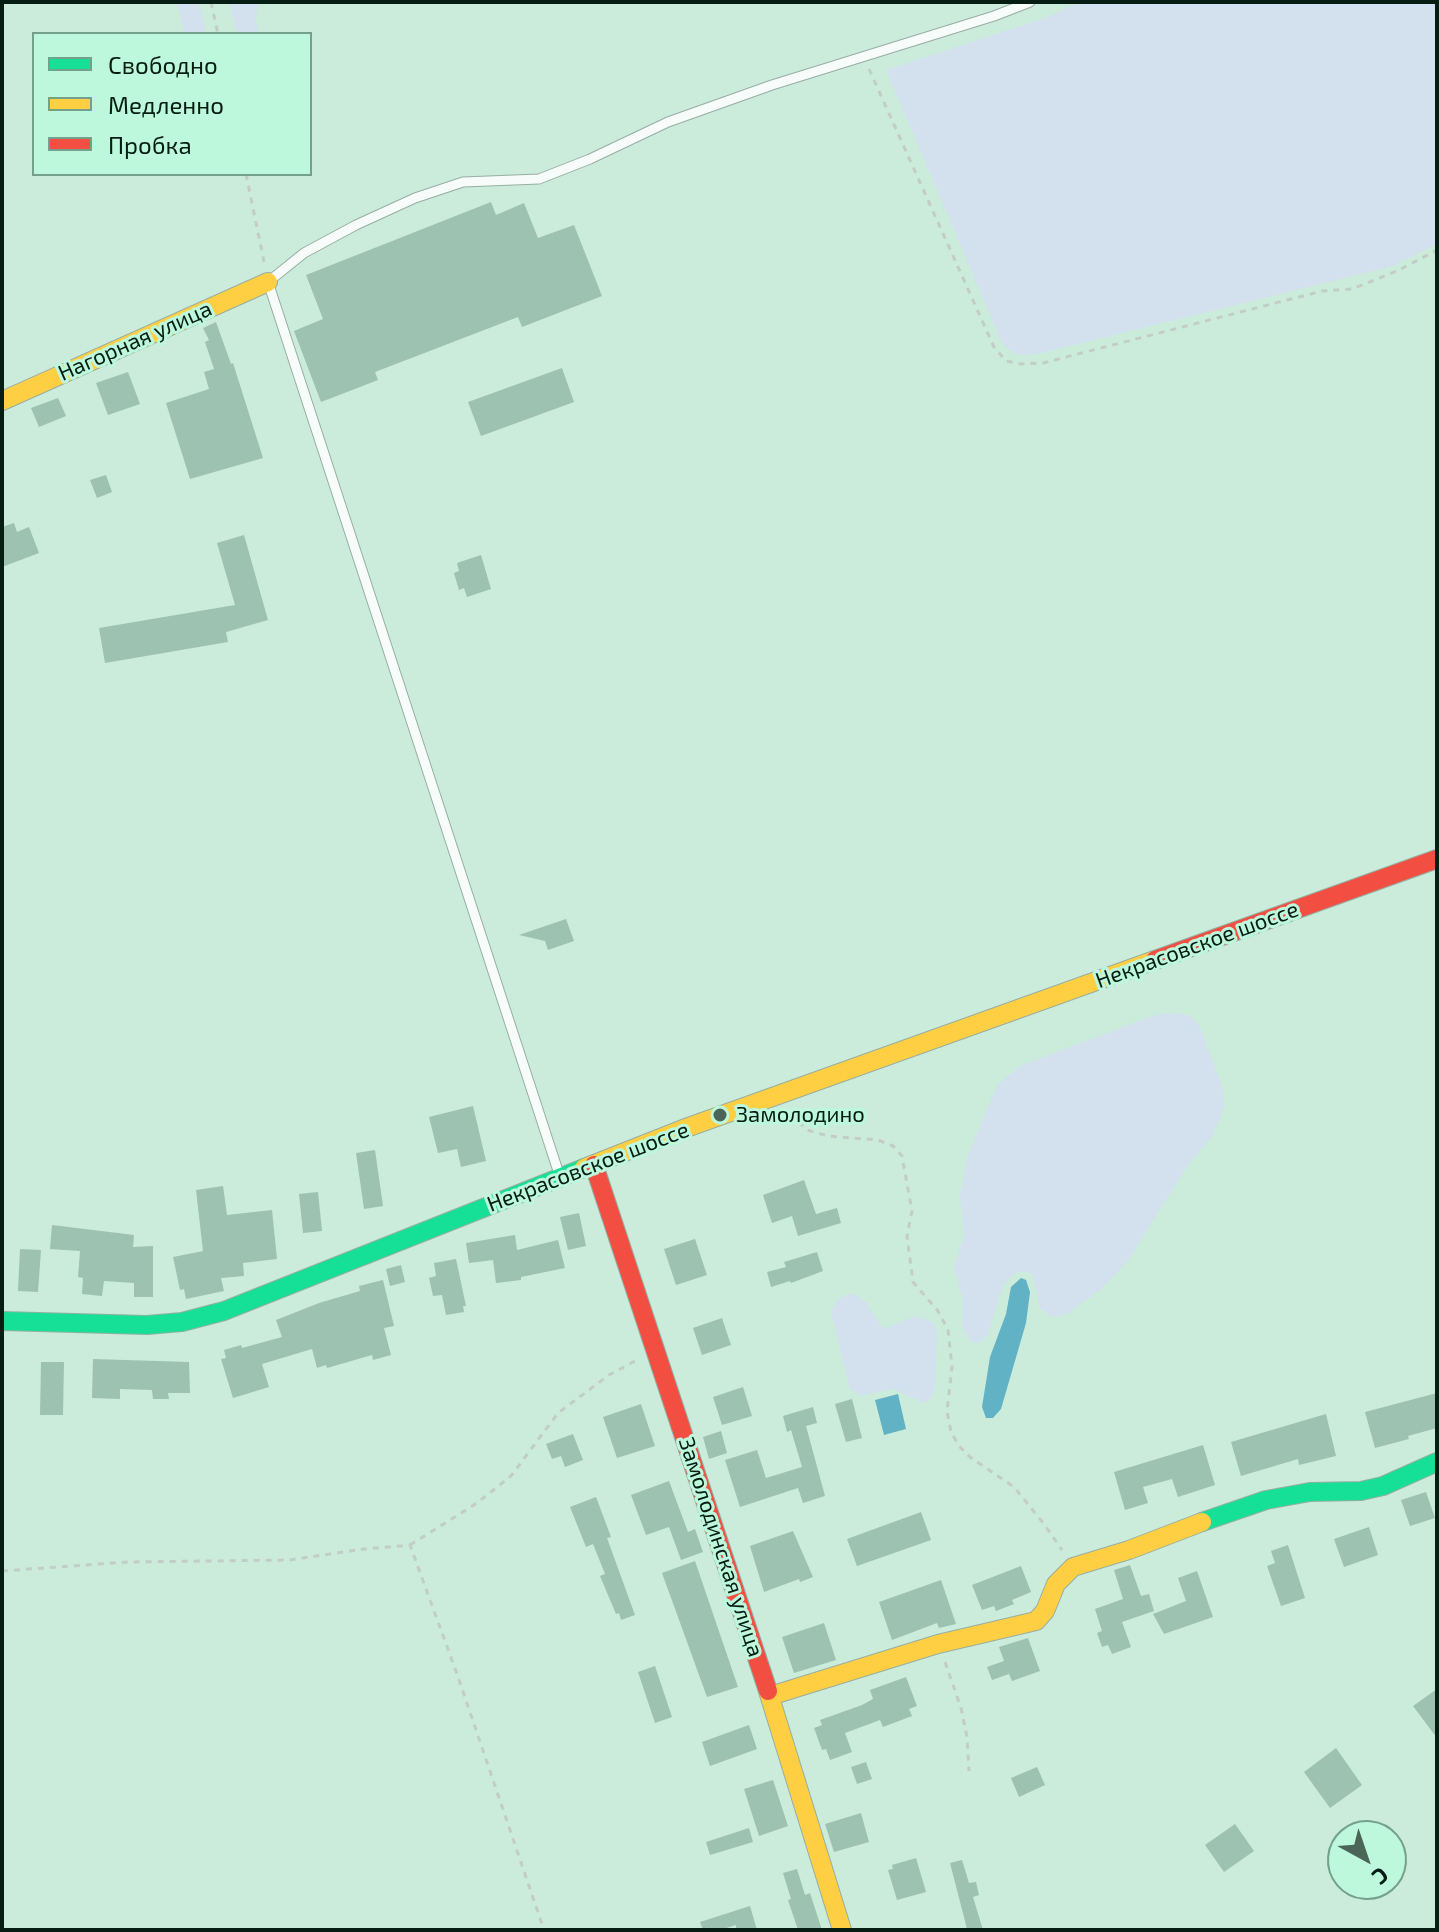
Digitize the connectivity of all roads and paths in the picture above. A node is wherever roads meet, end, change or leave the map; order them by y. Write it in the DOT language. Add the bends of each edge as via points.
graph roads {
  1 [pos="211,2"];
  2 [pos="1030,2"];
  3 [pos="218,32"];
  4 [pos="864,58"];
  5 [pos="246,176"];
  6 [pos="1437,250"];
  7 [pos="268,282"];
  8 [pos="2,401"];
  9 [pos="1437,859"];
  10 [pos="786,1093"];
  11 [pos="594,1165"];
  12 [pos="560,1177"];
  13 [pos="2,1321"];
  14 [pos="657,1349"];
  15 [pos="1437,1462"];
  16 [pos="410,1545"];
  17 [pos="1073,1567"];
  18 [pos="2,1571"];
  19 [pos="938,1644"];
  20 [pos="770,1696"];
  21 [pos="969,1771"];
  22 [pos="544,1930"];
  23 [pos="842,1930"];
  1 -- 3 [label="path"];
  2 -- 4 [label="lane"];
  4 -- 6 [label="path" via="994,347 1006,361 1043,363 1322,291 1352,289"];
  4 -- 7 [label="lane" via="668,122 539,179 463,182 415,198 304,253"];
  5 -- 7 [label="path"];
  7 -- 8 [label="street, Нагорная улица"];
  7 -- 12 [label="lane"];
  9 -- 10 [label="street, Некрасовское шоссе"];
  10 -- 11 [label="street, Некрасовское шоссе"];
  10 -- 17 [label="path" via="795,1118 807,1130 878,1140 902,1156 912,1211 907,1236 913,1282 948,1330 951,1432 970,1457 1014,1487"];
  11 -- 12 [label="street, Некрасовское шоссе"];
  11 -- 14 [label="street, Замолодинская улица"];
  12 -- 13 [label="street, Некрасовское шоссе" via="224,1311 182,1322"];
  14 -- 16 [label="path" via="609,1375 558,1413 511,1476"];
  14 -- 20 [label="street, Замолодинская улица"];
  15 -- 17 [label="street" via="1361,1491 1266,1500"];
  16 -- 18 [label="path" via="289,1560 127,1562"];
  16 -- 22 [label="path"];
  17 -- 19 [label="street" via="1056,1584 1036,1621"];
  19 -- 20 [label="street"];
  19 -- 21 [label="path" via="961,1708"];
  20 -- 23 [label="street, Замолодинская улица"];
}
